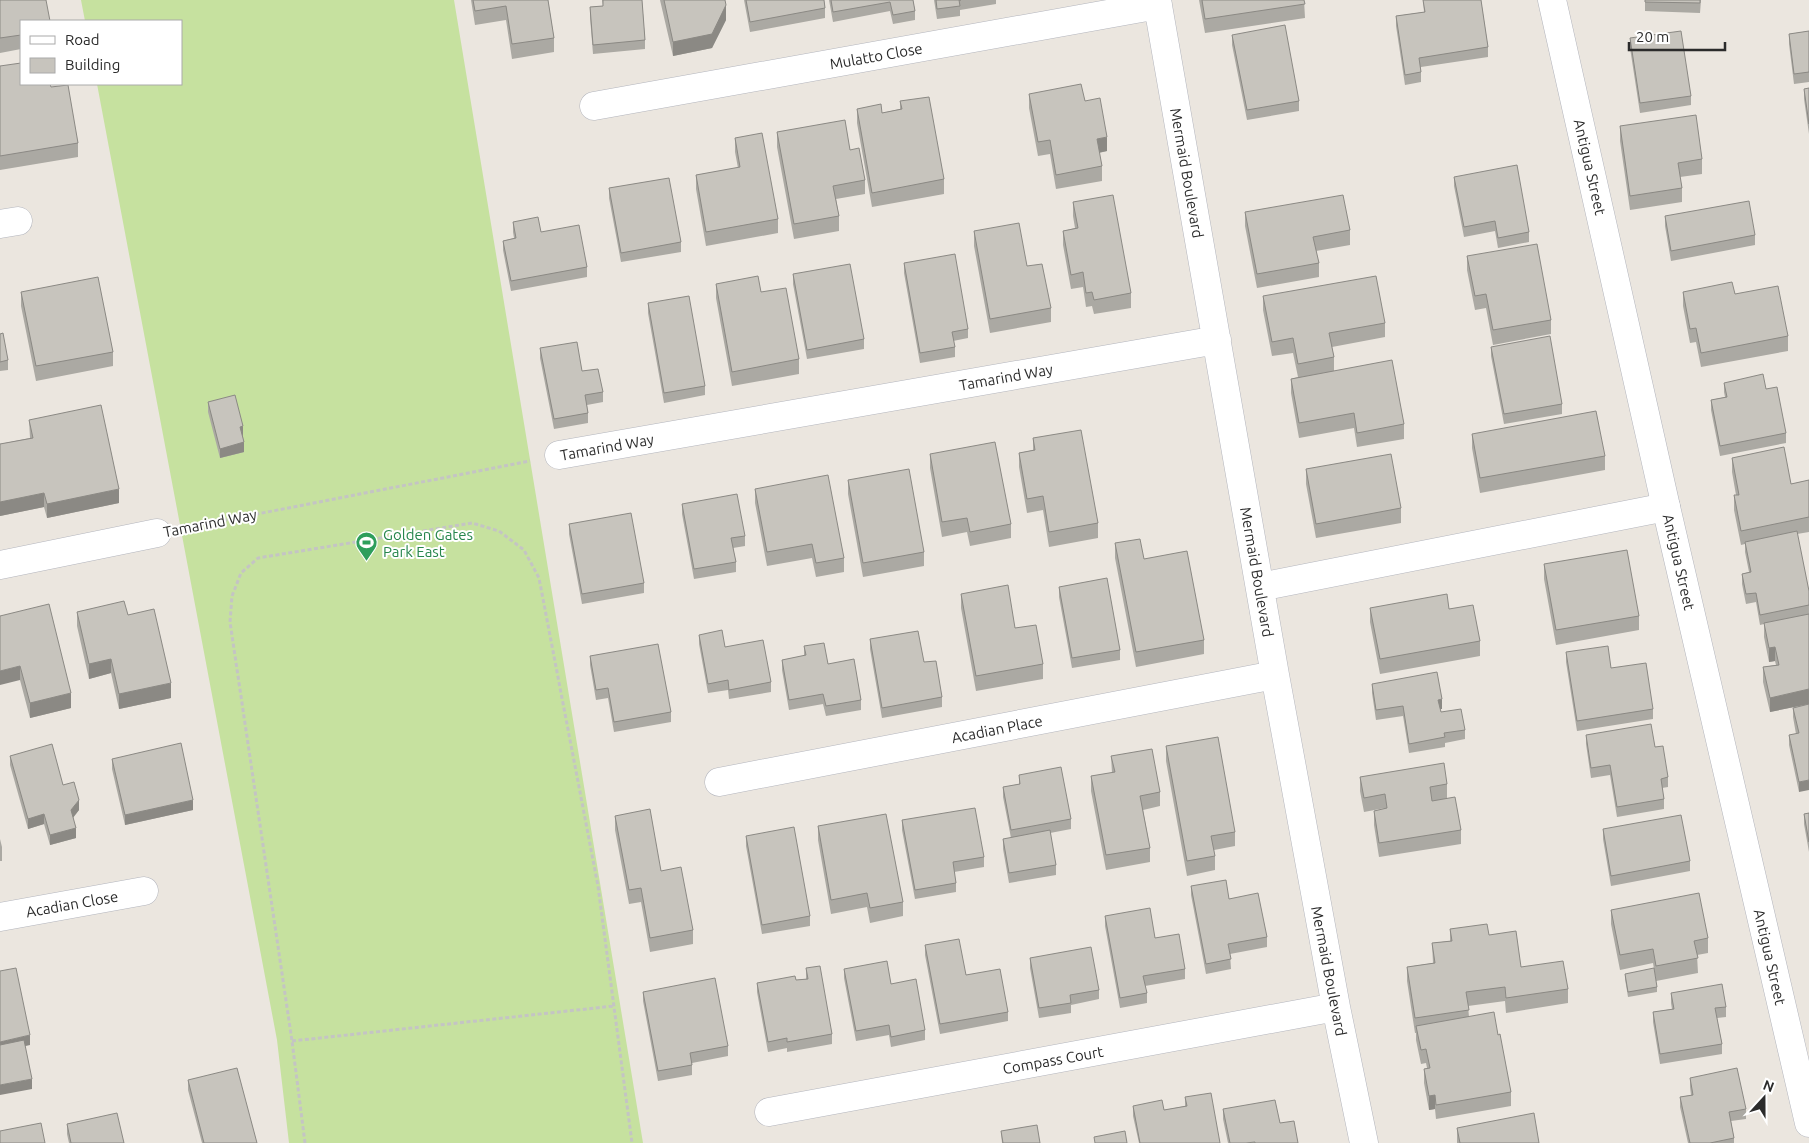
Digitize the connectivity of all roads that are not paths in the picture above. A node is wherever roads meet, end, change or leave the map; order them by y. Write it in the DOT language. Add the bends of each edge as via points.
graph roads {
  1 [pos="1552,0"];
  2 [pos="1158,2"];
  3 [pos="594,106"];
  4 [pos="1217,340"];
  5 [pos="559,455"];
  6 [pos="1666,506"];
  7 [pos="157,533"];
  8 [pos="0,565"];
  9 [pos="1260,587"];
  10 [pos="1275,675"];
  11 [pos="719,782"];
  12 [pos="144,891"];
  13 [pos="0,917"];
  14 [pos="1336,1007"];
  15 [pos="769,1112"];
  16 [pos="1809,1124"];
  17 [pos="1364,1143"];
  1 -- 6 [label="street, Antigua Street"];
  2 -- 3 [label="street, Mulatto Close"];
  2 -- 4 [label="street, Mermaid Boulevard"];
  4 -- 5 [label="street, Tamarind Way"];
  4 -- 9 [label="street, Mermaid Boulevard"];
  6 -- 9 [label="street"];
  6 -- 16 [label="street, Antigua Street"];
  7 -- 8 [label="street, Tamarind Way"];
  9 -- 10 [label="street, Mermaid Boulevard"];
  10 -- 11 [label="street, Acadian Place"];
  10 -- 14 [label="street, Mermaid Boulevard"];
  12 -- 13 [label="street, Acadian Close"];
  14 -- 15 [label="street, Compass Court"];
  14 -- 17 [label="street, Mermaid Boulevard"];
}
